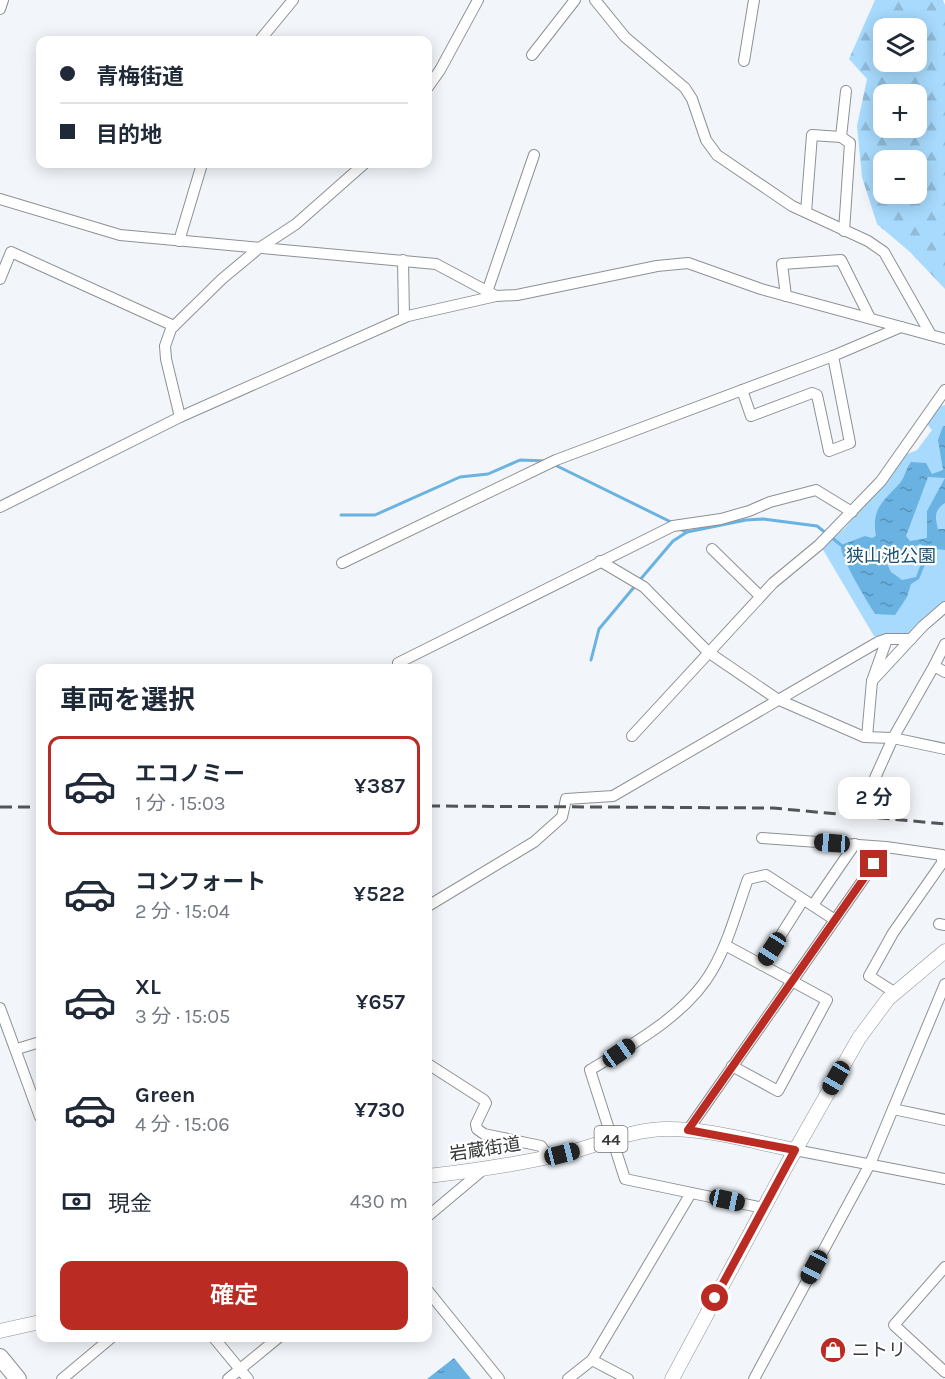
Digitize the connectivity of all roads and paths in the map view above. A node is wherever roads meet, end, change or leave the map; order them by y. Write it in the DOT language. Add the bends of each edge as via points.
graph roads {
  1 [pos="3,0"];
  2 [pos="293,0"];
  3 [pos="478,0"];
  4 [pos="575,0"];
  5 [pos="595,0"];
  6 [pos="754,0"];
  7 [pos="0,9"];
  8 [pos="263,36"];
  9 [pos="532,55"];
  10 [pos="744,61"];
  11 [pos="432,81"];
  12 [pos="846,91"];
  13 [pos="841,137"];
  14 [pos="534,155"];
  15 [pos="201,168"];
  16 [pos="360,168"];
  17 [pos="0,199"];
  18 [pos="806,212"];
  19 [pos="844,231"];
  20 [pos="179,241"];
  21 [pos="258,249"];
  22 [pos="403,260"];
  23 [pos="0,279"];
  24 [pos="491,294"];
  25 [pos="786,296"];
  26 [pos="405,317"];
  27 [pos="870,318"];
  28 [pos="174,326"];
  29 [pos="901,327"];
  30 [pos="931,335"];
  31 [pos="945,339"];
  32 [pos="833,356"];
  33 [pos="742,390"];
  34 [pos="945,390"];
  35 [pos="180,417"];
  36 [pos="0,507"];
  37 [pos="852,512"];
  38 [pos="712,549"];
  39 [pos="600,561"];
  40 [pos="342,563"];
  41 [pos="760,597"];
  42 [pos="945,607"];
  43 [pos="887,639"];
  44 [pos="911,639"];
  45 [pos="945,644"];
  46 [pos="708,652"];
  47 [pos="398,663"];
  48 [pos="934,666"];
  49 [pos="945,672"];
  50 [pos="872,681"];
  51 [pos="777,699"];
  52 [pos="632,736"];
  53 [pos="867,737"];
  54 [pos="893,738"];
  55 [pos="945,749"];
  56 [pos="874,778"];
  57 [pos="762,838"];
  58 [pos="855,844"];
  59 [pos="886,847"];
  60 [pos="808,903"];
  61 [pos="432,904"];
  62 [pos="835,920"];
  63 [pos="725,945"];
  64 [pos="945,951"];
  65 [pos="762,965"];
  66 [pos="792,980"];
  67 [pos="945,984"];
  68 [pos="894,992"];
  69 [pos="0,1008"];
  70 [pos="940,1011"];
  71 [pos="36,1043"];
  72 [pos="17,1049"];
  73 [pos="732,1066"];
  74 [pos="432,1067"];
  75 [pos="36,1106"];
  76 [pos="893,1110"];
  77 [pos="944,1118"];
  78 [pos="688,1130"];
  79 [pos="612,1139"];
  80 [pos="795,1150"];
  81 [pos="549,1157"];
  82 [pos="870,1164"];
  83 [pos="484,1169"];
  84 [pos="432,1176"];
  85 [pos="945,1179"];
  86 [pos="691,1193"];
  87 [pos="763,1208"];
  88 [pos="432,1213"];
  89 [pos="945,1267"];
  90 [pos="432,1296"];
  91 [pos="36,1323"];
  92 [pos="0,1332"];
  93 [pos="106,1342"];
  94 [pos="217,1342"];
  95 [pos="273,1342"];
  96 [pos="0,1357"];
  97 [pos="592,1360"];
  98 [pos="240,1369"];
  99 [pos="945,1372"];
  100 [pos="18,1379"];
  101 [pos="62,1379"];
  102 [pos="228,1379"];
  103 [pos="248,1379"];
  104 [pos="500,1379"];
  105 [pos="568,1379"];
  106 [pos="628,1379"];
  107 [pos="672,1379"];
  108 [pos="754,1379"];
  1 -- 7 [label="street"];
  2 -- 8 [label="street"];
  3 -- 11 [label="street"];
  4 -- 9 [label="street"];
  5 -- 18 [label="street" via="625,37 685,88 706,140 717,155"];
  6 -- 10 [label="street"];
  12 -- 13 [label="street"];
  13 -- 18 [label="street" via="812,135"];
  13 -- 19 [label="street" via="850,142"];
  14 -- 24 [label="street"];
  15 -- 20 [label="street"];
  16 -- 21 [label="street" via="297,224"];
  17 -- 20 [label="street" via="110,232"];
  18 -- 19 [label="street"];
  19 -- 30 [label="street" via="884,252"];
  20 -- 21 [label="street"];
  21 -- 22 [label="street"];
  21 -- 28 [label="street"];
  22 -- 24 [label="street" via="436,264"];
  22 -- 26 [label="street"];
  23 -- 28 [label="street" via="11,252"];
  24 -- 25 [label="street" via="517,295 680,263 700,266"];
  24 -- 26 [label="street"];
  25 -- 27 [label="street"];
  25 -- 27 [label="street" via="782,264 841,260"];
  26 -- 35 [label="street"];
  27 -- 29 [label="street"];
  28 -- 35 [label="street" via="167,337 165,352"];
  29 -- 30 [label="street"];
  29 -- 32 [label="street"];
  30 -- 31 [label="street"];
  32 -- 33 [label="street"];
  32 -- 33 [label="street" via="850,443 829,451 817,395 812,393 751,416"];
  33 -- 40 [label="street" via="552,462"];
  34 -- 37 [label="street" via="890,470"];
  35 -- 36 [label="street"];
  37 -- 39 [label="street" via="816,490 721,519 675,525"];
  37 -- 41 [label="street"];
  38 -- 41 [label="street"];
  39 -- 46 [label="street" via="638,583"];
  39 -- 47 [label="street"];
  41 -- 46 [label="street"];
  42 -- 44 [label="street"];
  43 -- 44 [label="street"];
  43 -- 50 [label="street"];
  43 -- 51 [label="street"];
  44 -- 50 [label="street"];
  45 -- 48 [label="street"];
  46 -- 51 [label="street"];
  46 -- 52 [label="street"];
  48 -- 49 [label="street"];
  48 -- 54 [label="street"];
  50 -- 53 [label="street"];
  51 -- 53 [label="street"];
  51 -- 61 [label="street" via="613,796 566,799 562,817 534,842"];
  53 -- 54 [label="street"];
  54 -- 55 [label="street"];
  54 -- 56 [label="street"];
  57 -- 58 [label="street"];
  58 -- 59 [label="street"];
  58 -- 60 [label="street"];
  59 -- 62 [label="street"];
  59 -- 68 [label="street" via="936,852 944,859 893,933 869,976"];
  60 -- 62 [label="street"];
  60 -- 63 [label="street" via="766,875 748,879"];
  60 -- 65 [label="street"];
  62 -- 66 [label="street"];
  63 -- 65 [label="street"];
  63 -- 79 [label="street" via="712,971 686,1004 590,1070"];
  64 -- 68 [label="main road"];
  65 -- 66 [label="street"];
  66 -- 73 [label="street"];
  66 -- 73 [label="street" via="827,1000 778,1091"];
  67 -- 70 [label="street"];
  68 -- 80 [label="main road" via="859,1038"];
  69 -- 72 [label="street"];
  70 -- 76 [label="street"];
  71 -- 72 [label="street"];
  72 -- 75 [label="street"];
  73 -- 78 [label="street"];
  74 -- 81 [label="street" via="484,1100 477,1129 484,1134 541,1146"];
  76 -- 77 [label="street"];
  76 -- 82 [label="street"];
  78 -- 79 [label="main road, 岩蔵街道 / 44" via="650,1130"];
  78 -- 80 [label="main road, 岩蔵街道 / 44"];
  79 -- 81 [label="main road, 岩蔵街道 / 44"];
  79 -- 86 [label="street" via="625,1179"];
  80 -- 82 [label="street"];
  80 -- 87 [label="main road"];
  81 -- 83 [label="main road, 岩蔵街道 / 44"];
  82 -- 85 [label="street"];
  82 -- 108 [label="street"];
  83 -- 84 [label="main road, 岩蔵街道 / 44"];
  83 -- 88 [label="street"];
  86 -- 87 [label="street"];
  86 -- 97 [label="street"];
  87 -- 107 [label="main road"];
  89 -- 99 [label="street" via="894,1325"];
  90 -- 104 [label="street"];
  91 -- 92 [label="main road"];
  93 -- 101 [label="street"];
  94 -- 98 [label="street"];
  95 -- 98 [label="street"];
  96 -- 100 [label="highway"];
  97 -- 105 [label="street"];
  97 -- 106 [label="street"];
  98 -- 102 [label="street"];
  98 -- 103 [label="street"];
}
